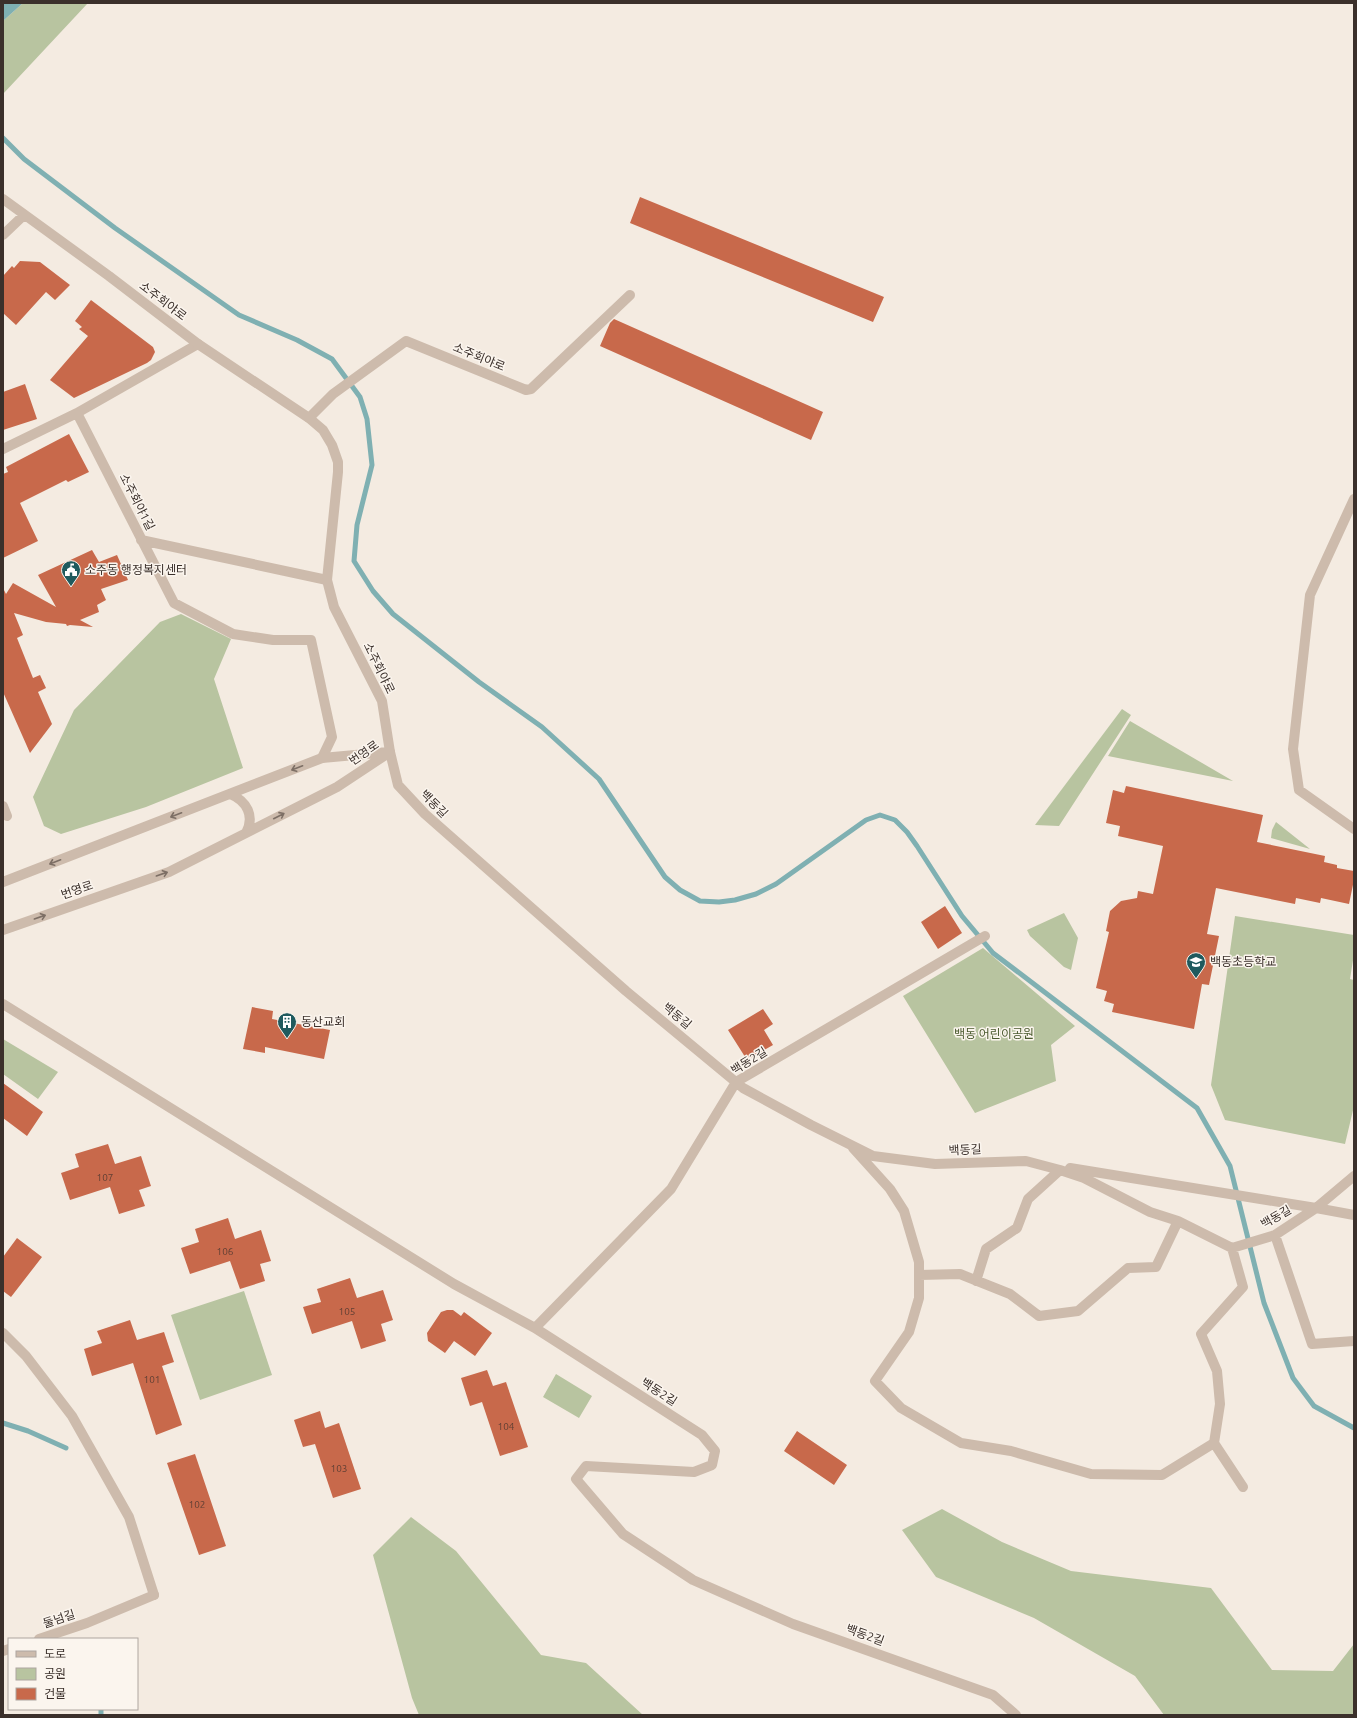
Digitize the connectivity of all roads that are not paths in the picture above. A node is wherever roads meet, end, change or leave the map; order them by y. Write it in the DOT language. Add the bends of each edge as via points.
graph roads {
  1 [pos="3,199"];
  2 [pos="24,215"];
  3 [pos="3,235"];
  4 [pos="630,295"];
  5 [pos="198,344"];
  6 [pos="77,413"];
  7 [pos="309,418"];
  8 [pos="3,449"];
  9 [pos="1354,499"];
  10 [pos="141,540"];
  11 [pos="327,580"];
  12 [pos="390,752"];
  13 [pos="322,758"];
  14 [pos="230,794"];
  15 [pos="3,806"];
  16 [pos="7,816"];
  17 [pos="1354,829"];
  18 [pos="246,833"];
  19 [pos="3,882"];
  20 [pos="3,930"];
  21 [pos="985,936"];
  22 [pos="3,1004"];
  23 [pos="736,1082"];
  24 [pos="849,1143"];
  25 [pos="1026,1161"];
  26 [pos="1060,1170"];
  27 [pos="1354,1176"];
  28 [pos="1316,1208"];
  29 [pos="1354,1216"];
  30 [pos="1178,1221"];
  31 [pos="1276,1235"];
  32 [pos="1232,1248"];
  33 [pos="919,1275"];
  34 [pos="976,1281"];
  35 [pos="535,1328"];
  36 [pos="3,1333"];
  37 [pos="1354,1342"];
  38 [pos="1214,1444"];
  39 [pos="1243,1487"];
  40 [pos="42,1638"];
  41 [pos="1016,1715"];
  1 -- 2 [label="street, 소주회야로"];
  2 -- 3 [label="street"];
  2 -- 5 [label="street, 소주회야로"];
  4 -- 7 [label="street, 소주회야로" via="531,389 526,390 406,341 333,394"];
  5 -- 6 [label="street"];
  5 -- 7 [label="street, 소주회야로"];
  6 -- 8 [label="street"];
  6 -- 10 [label="street, 소주회야1길"];
  7 -- 11 [label="street, 소주회야로" via="323,430 338,462"];
  9 -- 17 [label="street" via="1310,595 1293,750 1299,790"];
  10 -- 11 [label="street"];
  10 -- 13 [label="street, 소주회야1길" via="174,603 233,634 273,640 311,640 332,736"];
  11 -- 12 [label="street, 소주회야로" via="334,607 382,701"];
  12 -- 13 [label="street, 번영로"];
  18 -- 12 [label="street, 번영로, one-way" via="337,786"];
  12 -- 23 [label="street, 백동길" via="398,784 425,814 626,991"];
  13 -- 14 [label="street, 번영로, one-way"];
  14 -- 18 [label="street" via="241,800 250,813"];
  14 -- 19 [label="street, 번영로, one-way"];
  15 -- 16 [label="street"];
  20 -- 18 [label="street, 번영로, one-way" via="169,872"];
  21 -- 23 [label="street, 백동2길"];
  22 -- 35 [label="street" via="454,1284"];
  23 -- 24 [label="street, 백동길" via="804,1121"];
  23 -- 35 [label="street, 백동2길" via="671,1189"];
  24 -- 25 [label="street, 백동길" via="873,1156 935,1164"];
  24 -- 33 [label="street" via="890,1189 904,1211 919,1262"];
  25 -- 26 [label="street, 백동길"];
  25 -- 28 [label="street, 백동길"];
  26 -- 30 [label="street, 백동길" via="1084,1178 1150,1212"];
  26 -- 34 [label="street" via="1028,1199 1017,1228 986,1249"];
  27 -- 28 [label="street, 백동길"];
  28 -- 29 [label="street, 백동길"];
  28 -- 31 [label="street, 백동길"];
  30 -- 32 [label="street, 백동길"];
  30 -- 34 [label="street" via="1156,1267 1128,1268 1078,1311 1039,1316 1010,1294"];
  31 -- 32 [label="street, 백동길"];
  31 -- 37 [label="street" via="1312,1344"];
  32 -- 38 [label="street" via="1243,1287 1200,1334 1217,1371 1220,1404"];
  33 -- 34 [label="street" via="960,1274"];
  33 -- 38 [label="street" via="919,1298 909,1332 875,1381 901,1408 961,1443 1011,1451 1090,1474 1162,1475"];
  35 -- 41 [label="street, 백동2길" via="702,1435 715,1451 712,1465 694,1472 586,1466 576,1479 623,1534 693,1580 793,1624 993,1695"];
  36 -- 40 [label="street, 둘넘길" via="26,1356 72,1416 129,1517 154,1595"];
  38 -- 39 [label="street"];
}
